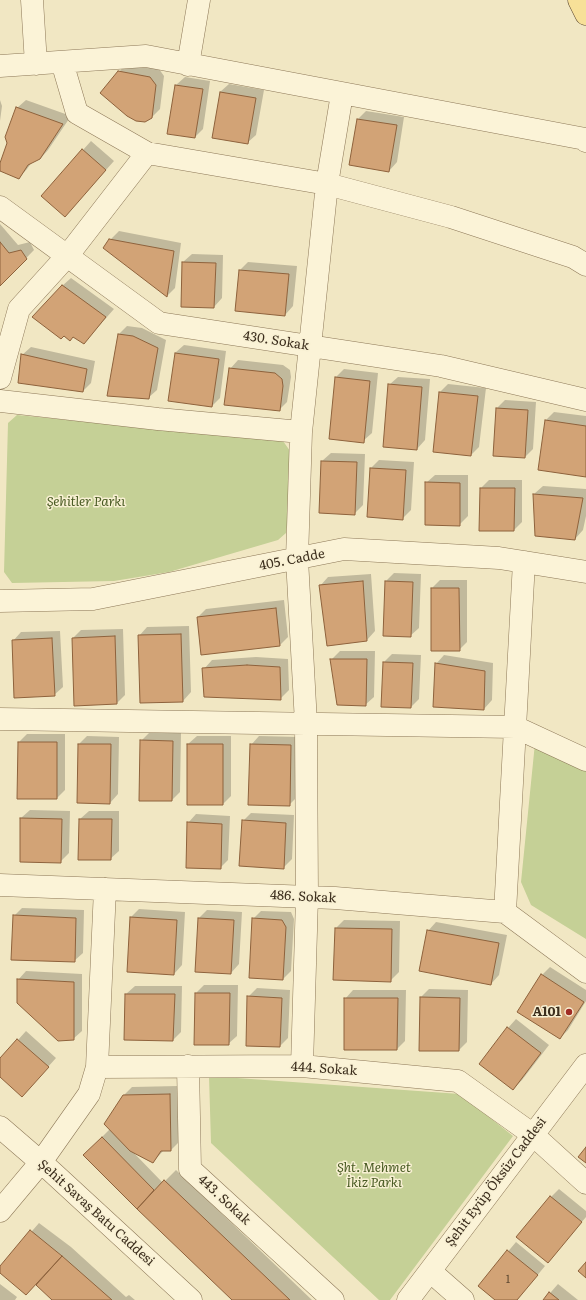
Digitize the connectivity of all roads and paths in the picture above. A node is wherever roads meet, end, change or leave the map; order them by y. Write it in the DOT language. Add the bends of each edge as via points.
graph roads {
  1 [pos="32,0"];
  2 [pos="199,0"];
  3 [pos="579,0"];
  4 [pos="586,14"];
  5 [pos="62,62"];
  6 [pos="36,64"];
  7 [pos="188,65"];
  8 [pos="0,66"];
  9 [pos="342,94"];
  10 [pos="586,141"];
  11 [pos="147,153"];
  12 [pos="327,184"];
  13 [pos="0,207"];
  14 [pos="68,255"];
  15 [pos="586,265"];
  16 [pos="310,346"];
  17 [pos="0,378"];
  18 [pos="586,400"];
  19 [pos="0,401"];
  20 [pos="301,432"];
  21 [pos="297,559"];
  22 [pos="524,562"];
  23 [pos="586,572"];
  24 [pos="0,601"];
  25 [pos="0,719"];
  26 [pos="306,723"];
  27 [pos="515,727"];
  28 [pos="586,760"];
  29 [pos="0,885"];
  30 [pos="105,889"];
  31 [pos="307,897"];
  32 [pos="505,912"];
  33 [pos="586,972"];
  34 [pos="586,1065"];
  35 [pos="188,1066"];
  36 [pos="302,1066"];
  37 [pos="97,1067"];
  38 [pos="0,1127"];
  39 [pos="532,1134"];
  40 [pos="41,1162"];
  41 [pos="586,1183"];
  42 [pos="0,1211"];
  43 [pos="430,1271"];
  44 [pos="191,1300"];
  45 [pos="333,1300"];
  46 [pos="408,1300"];
  47 [pos="462,1300"];
  1 -- 6 [label="street"];
  2 -- 7 [label="street"];
  3 -- 4 [label="main road"];
  5 -- 6 [label="street"];
  5 -- 7 [label="street" via="146,56"];
  5 -- 11 [label="street" via="77,113"];
  6 -- 8 [label="street"];
  7 -- 9 [label="street"];
  9 -- 10 [label="street"];
  9 -- 12 [label="street"];
  11 -- 12 [label="street"];
  11 -- 14 [label="street"];
  12 -- 15 [label="street" via="451,217 573,257"];
  12 -- 16 [label="street"];
  13 -- 14 [label="street, 430. Sokak"];
  14 -- 16 [label="street, 430. Sokak" via="159,323"];
  14 -- 17 [label="street" via="19,308"];
  16 -- 18 [label="street, 430. Sokak" via="441,366"];
  16 -- 20 [label="street"];
  19 -- 20 [label="street"];
  20 -- 21 [label="street"];
  21 -- 22 [label="street, 405. Cadde" via="344,550 499,558"];
  21 -- 24 [label="street, 405. Cadde" via="93,599"];
  21 -- 26 [label="street"];
  22 -- 23 [label="street, 405. Cadde"];
  22 -- 27 [label="street"];
  25 -- 26 [label="street"];
  26 -- 27 [label="street"];
  26 -- 31 [label="street"];
  27 -- 28 [label="street"];
  27 -- 32 [label="street"];
  29 -- 30 [label="street, 486. Sokak"];
  30 -- 31 [label="street, 486. Sokak"];
  30 -- 37 [label="street"];
  31 -- 32 [label="street, 486. Sokak"];
  31 -- 36 [label="street"];
  32 -- 33 [label="street"];
  34 -- 39 [label="street, Şehit Eyüp Öksüz Caddesi"];
  35 -- 36 [label="street, 444. Sokak"];
  35 -- 37 [label="street, 444. Sokak"];
  35 -- 45 [label="street, 443. Sokak" via="190,1169"];
  36 -- 39 [label="street, 444. Sokak" via="458,1081"];
  37 -- 40 [label="street" via="89,1094"];
  38 -- 40 [label="street, Şehit Savaş Batu Caddesi"];
  39 -- 41 [label="street, 444. Sokak"];
  39 -- 43 [label="street, Şehit Eyüp Öksüz Caddesi"];
  40 -- 42 [label="street"];
  40 -- 44 [label="street, Şehit Savaş Batu Caddesi"];
  43 -- 46 [label="street, Şehit Eyüp Öksüz Caddesi"];
  43 -- 47 [label="street"];
}
